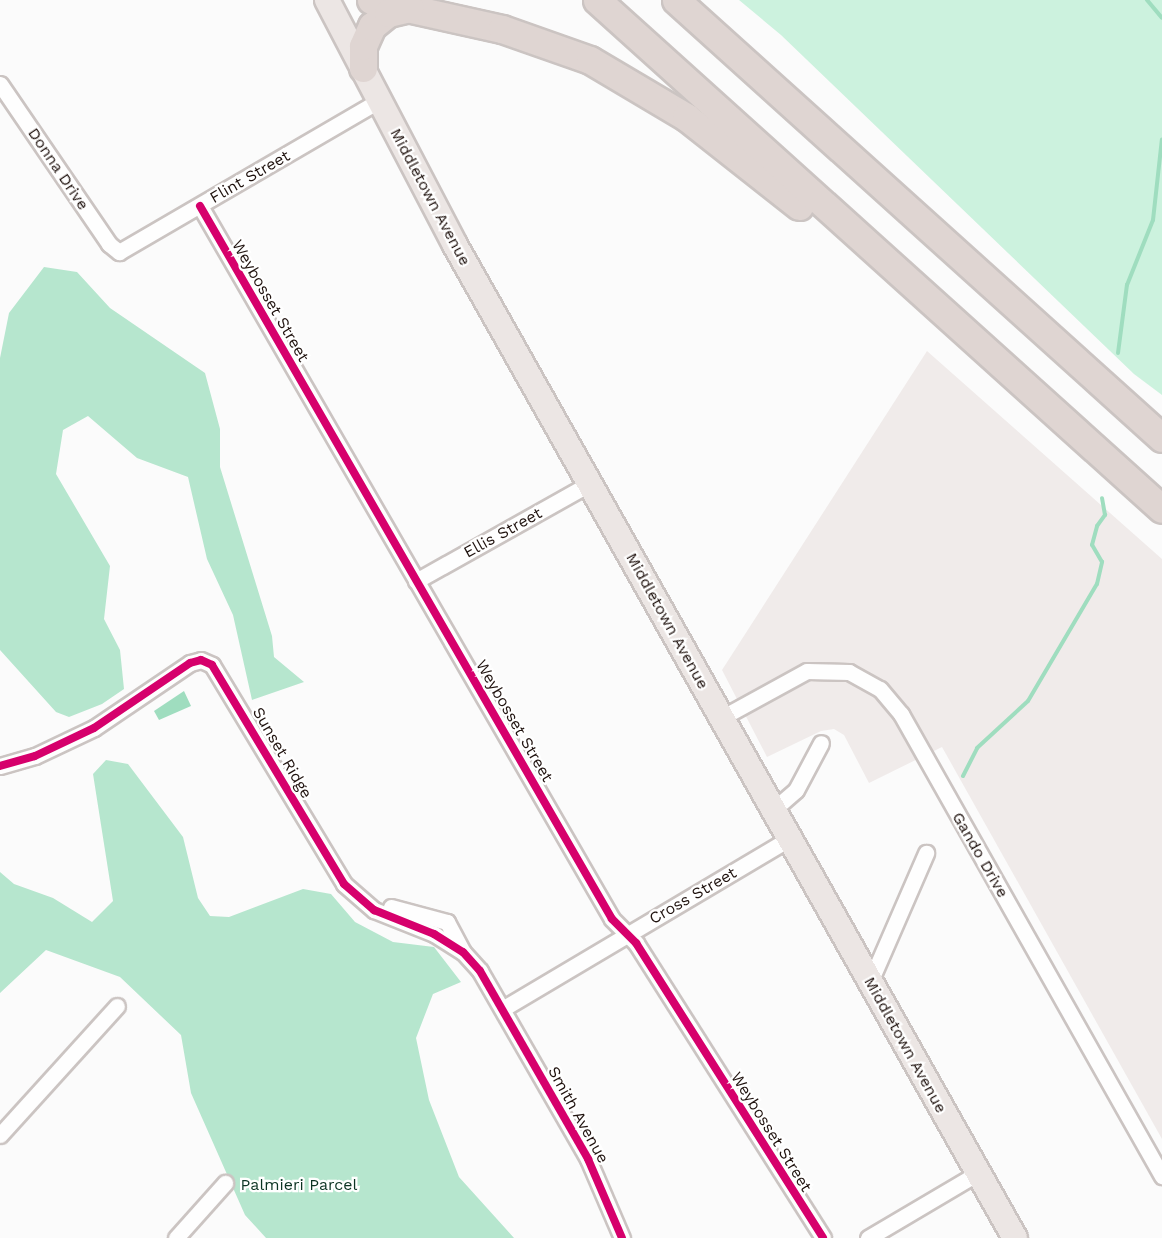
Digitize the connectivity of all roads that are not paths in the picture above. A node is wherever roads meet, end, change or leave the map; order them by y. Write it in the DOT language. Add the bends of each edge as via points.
graph roads {
  1 [pos="327,0"];
  2 [pos="371,0"];
  3 [pos="597,0"];
  4 [pos="676,0"];
  5 [pos="409,8"];
  6 [pos="363,68"];
  7 [pos="0,84"];
  8 [pos="380,100"];
  9 [pos="200,206"];
  10 [pos="863,239"];
  11 [pos="119,252"];
  12 [pos="1162,438"];
  13 [pos="589,484"];
  14 [pos="1162,509"];
  15 [pos="416,581"];
  16 [pos="721,718"];
  17 [pos="821,743"];
  18 [pos="0,766"];
  19 [pos="773,810"];
  20 [pos="789,839"];
  21 [pos="926,853"];
  22 [pos="628,933"];
  23 [pos="870,982"];
  24 [pos="117,1006"];
  25 [pos="504,1008"];
  26 [pos="0,1135"];
  27 [pos="978,1173"];
  28 [pos="1162,1176"];
  29 [pos="225,1183"];
  30 [pos="176,1238"];
  31 [pos="622,1238"];
  32 [pos="823,1238"];
  33 [pos="868,1238"];
  34 [pos="1015,1238"];
  1 -- 6 [label="main road, Middletown Avenue"];
  2 -- 5 [label="highway"];
  3 -- 10 [label="highway"];
  4 -- 12 [label="highway"];
  5 -- 6 [label="highway" via="388,13 372,26 363,45"];
  5 -- 10 [label="highway" via="523,34 604,67 701,127 815,219"];
  6 -- 8 [label="main road, Middletown Avenue"];
  7 -- 11 [label="street, Donna Drive" via="109,244"];
  8 -- 9 [label="street, Flint Street"];
  8 -- 13 [label="main road, Middletown Avenue" via="427,195"];
  9 -- 11 [label="street, Flint Street"];
  9 -- 15 [label="street, Weybosset Street"];
  10 -- 14 [label="highway"];
  13 -- 15 [label="street, Ellis Street"];
  13 -- 16 [label="main road, Middletown Avenue"];
  15 -- 22 [label="street, Weybosset Street" via="612,919"];
  16 -- 19 [label="main road, Middletown Avenue"];
  16 -- 28 [label="street, Gando Drive" via="807,671 849,672 880,689 901,714"];
  17 -- 19 [label="street" via="796,790"];
  18 -- 25 [label="street, Sunset Ridge" via="58,746 105,722 180,668 207,661 220,673 339,878 364,902 443,920 453,929 464,952"];
  19 -- 20 [label="main road, Middletown Avenue"];
  20 -- 22 [label="street, Cross Street"];
  20 -- 23 [label="main road, Middletown Avenue"];
  21 -- 23 [label="street"];
  22 -- 25 [label="street, Cross Street"];
  22 -- 32 [label="street, Weybosset Street"];
  23 -- 27 [label="main road, Middletown Avenue"];
  24 -- 26 [label="street"];
  25 -- 31 [label="street, Smith Avenue" via="606,1194"];
  27 -- 33 [label="street"];
  27 -- 34 [label="main road, Middletown Avenue"];
  29 -- 30 [label="street"];
}
